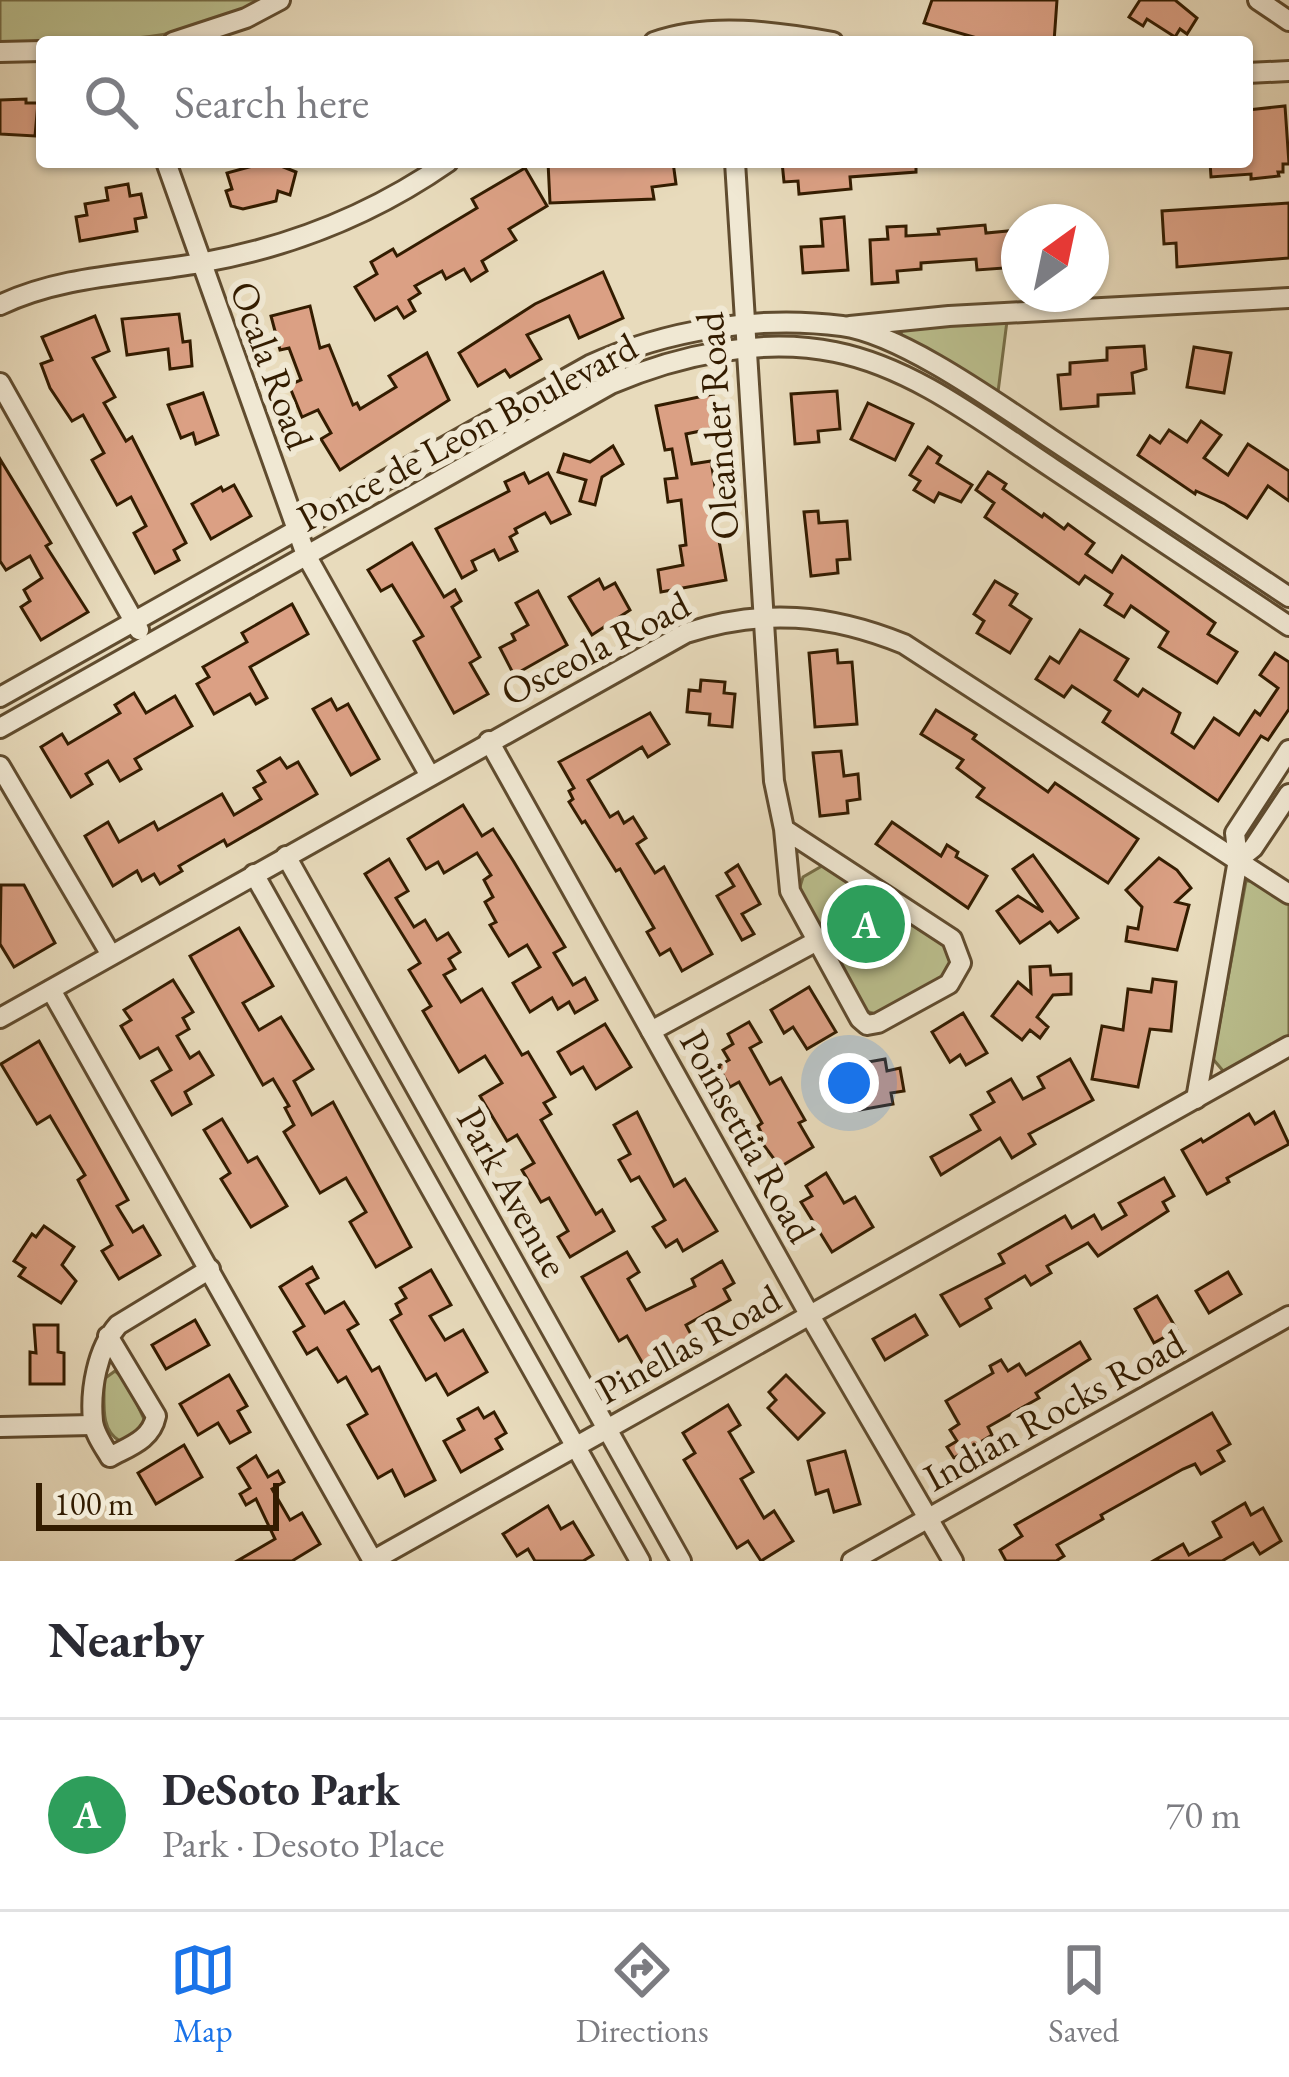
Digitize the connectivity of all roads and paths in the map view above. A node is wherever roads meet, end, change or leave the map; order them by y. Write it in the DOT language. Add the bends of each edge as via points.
graph roads {
  1 [pos="280,0"];
  2 [pos="1258,0"];
  3 [pos="1289,21"];
  4 [pos="191,36"];
  5 [pos="696,36"];
  6 [pos="802,36"];
  7 [pos="36,51"];
  8 [pos="0,52"];
  9 [pos="1289,71"];
  10 [pos="1253,74"];
  11 [pos="168,168"];
  12 [pos="438,168"];
  13 [pos="735,168"];
  14 [pos="200,263"];
  15 [pos="1289,298"];
  16 [pos="0,304"];
  17 [pos="743,325"];
  18 [pos="845,326"];
  19 [pos="744,349"];
  20 [pos="0,383"];
  21 [pos="297,530"];
  22 [pos="306,555"];
  23 [pos="1289,597"];
  24 [pos="764,615"];
  25 [pos="134,622"];
  26 [pos="1289,626"];
  27 [pos="146,643"];
  28 [pos="0,697"];
  29 [pos="0,728"];
  30 [pos="488,741"];
  31 [pos="1289,750"];
  32 [pos="0,766"];
  33 [pos="430,776"];
  34 [pos="1289,794"];
  35 [pos="784,829"];
  36 [pos="286,856"];
  37 [pos="1238,860"];
  38 [pos="254,874"];
  39 [pos="1289,894"];
  40 [pos="815,942"];
  41 [pos="111,955"];
  42 [pos="51,990"];
  43 [pos="0,1018"];
  44 [pos="651,1031"];
  45 [pos="1289,1046"];
  46 [pos="1196,1099"];
  47 [pos="210,1269"];
  48 [pos="809,1314"];
  49 [pos="1289,1316"];
  50 [pos="108,1336"];
  51 [pos="92,1425"];
  52 [pos="0,1427"];
  53 [pos="608,1427"];
  54 [pos="574,1447"];
  55 [pos="929,1517"];
  56 [pos="372,1561"];
  57 [pos="640,1561"];
  58 [pos="681,1561"];
  59 [pos="852,1561"];
  60 [pos="953,1561"];
  1 -- 4 [label="street"];
  2 -- 3 [label="street"];
  5 -- 6 [label="street"];
  7 -- 8 [label="street"];
  9 -- 10 [label="street"];
  11 -- 14 [label="street, Ocala Road"];
  12 -- 14 [label="street" via="310,237"];
  13 -- 17 [label="street, Oleander Road"];
  14 -- 16 [label="street" via="79,280"];
  14 -- 21 [label="street, Ocala Road"];
  15 -- 18 [label="street"];
  17 -- 18 [label="street, Ponce de Leon Boulevard"];
  17 -- 19 [label="street, Oleander Road"];
  17 -- 21 [label="street, Ponce de Leon Boulevard" via="657,340 590,365"];
  18 -- 23 [label="street, Ponce de Leon Boulevard" via="970,385"];
  19 -- 22 [label="street, Ponce de Leon Boulevard" via="684,358 611,384"];
  19 -- 24 [label="street, Oleander Road"];
  19 -- 26 [label="street, Ponce de Leon Boulevard" via="838,352 931,390"];
  20 -- 25 [label="street"];
  21 -- 22 [label="street, Ocala Road"];
  21 -- 25 [label="street, Ponce de Leon Boulevard"];
  22 -- 27 [label="street, Ponce de Leon Boulevard"];
  22 -- 33 [label="street, Ocala Road"];
  24 -- 30 [label="street, Osceola Road" via="686,632"];
  24 -- 35 [label="street, Oleander Road"];
  24 -- 37 [label="street, Osceola Road" via="820,617 904,644"];
  25 -- 27 [label="street"];
  25 -- 28 [label="street, Ponce de Leon Boulevard"];
  27 -- 29 [label="street, Ponce de Leon Boulevard"];
  30 -- 33 [label="street, Osceola Road"];
  30 -- 44 [label="street, Poinsettia Road"];
  31 -- 37 [label="street" via="1235,833"];
  32 -- 41 [label="street"];
  33 -- 36 [label="street, Osceola Road"];
  34 -- 37 [label="street"];
  35 -- 40 [label="street, Oleander Road" via="790,890"];
  35 -- 40 [label="street, Oleander Road" via="940,929 961,963 949,984 867,1025"];
  36 -- 38 [label="street, Osceola Road"];
  36 -- 53 [label="street, Park Avenue"];
  37 -- 39 [label="street, Osceola Road"];
  37 -- 46 [label="street"];
  38 -- 41 [label="street, Osceola Road"];
  38 -- 54 [label="street, Park Avenue"];
  40 -- 44 [label="street"];
  41 -- 42 [label="street, Osceola Road"];
  42 -- 43 [label="street, Osceola Road"];
  42 -- 47 [label="street"];
  44 -- 48 [label="street, Poinsettia Road"];
  45 -- 46 [label="street, Pinellas Road"];
  46 -- 48 [label="street, Pinellas Road"];
  47 -- 50 [label="street"];
  47 -- 56 [label="street"];
  48 -- 53 [label="street, Pinellas Road"];
  48 -- 55 [label="street, Poinsettia Road"];
  49 -- 55 [label="street, Indian Rocks Road"];
  50 -- 51 [label="street"];
  50 -- 51 [label="street" via="155,1416 153,1429 110,1457"];
  51 -- 52 [label="street"];
  53 -- 54 [label="street, Pinellas Road"];
  53 -- 58 [label="street, Park Avenue"];
  54 -- 56 [label="street, Pinellas Road"];
  54 -- 57 [label="street, Park Avenue"];
  55 -- 59 [label="street, Indian Rocks Road"];
  55 -- 60 [label="street, Poinsettia Road"];
}
